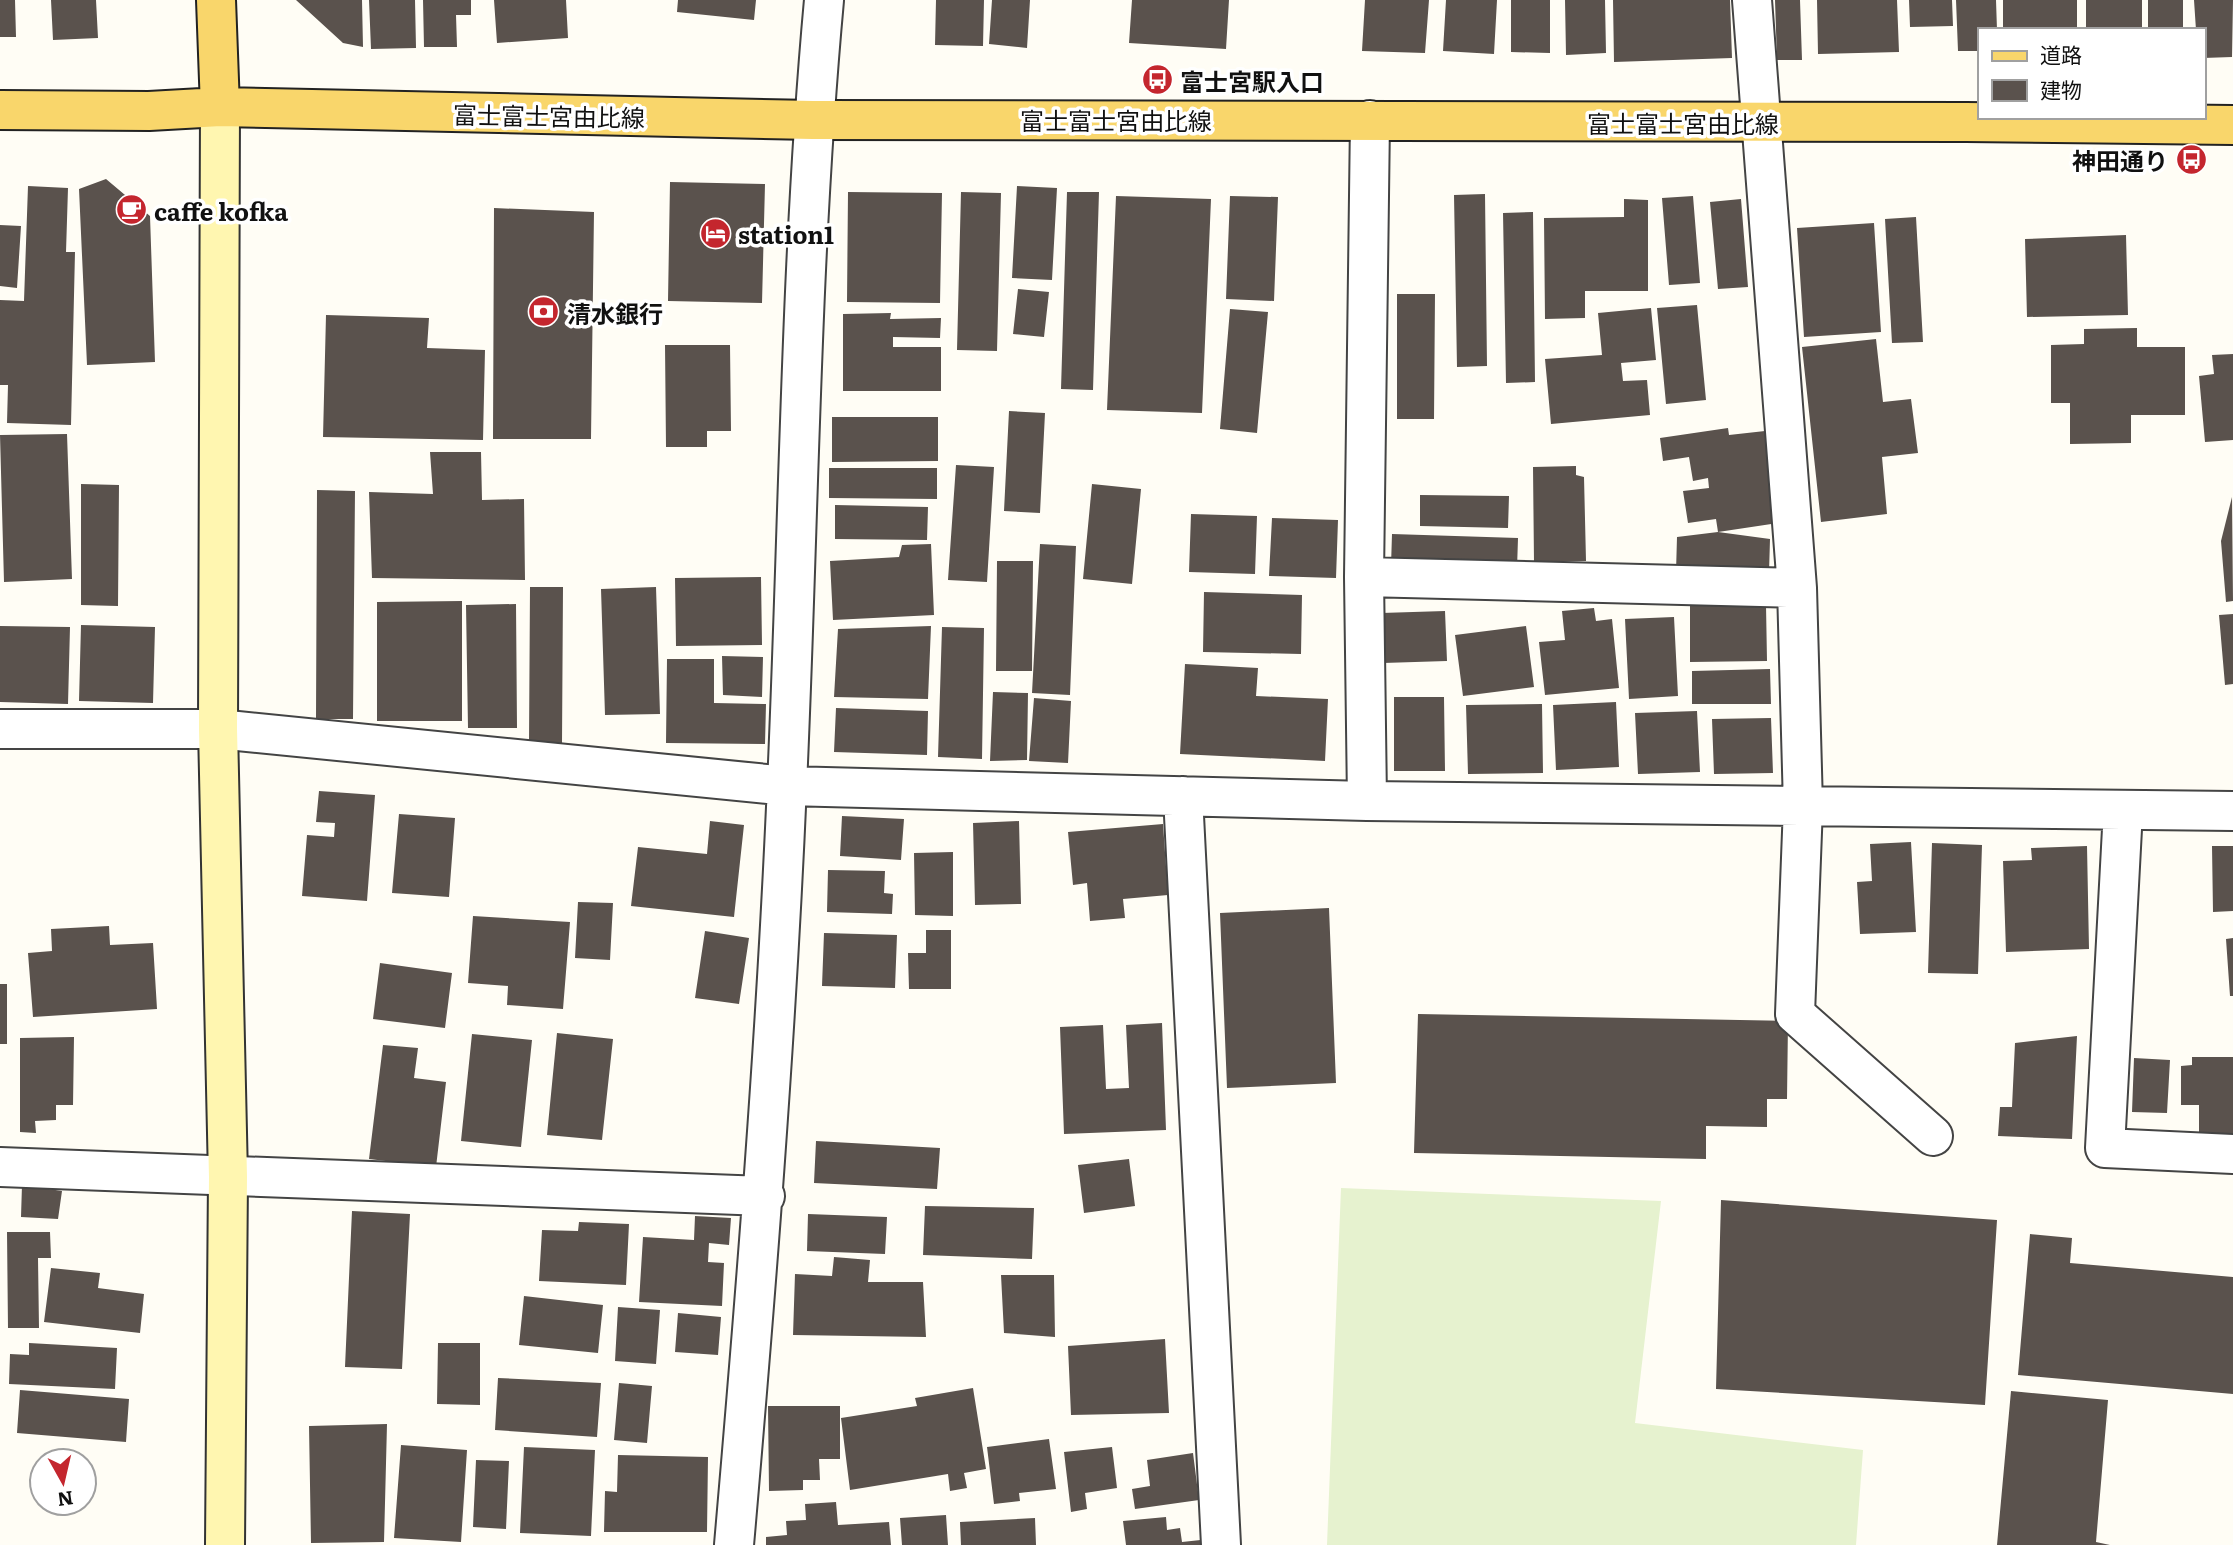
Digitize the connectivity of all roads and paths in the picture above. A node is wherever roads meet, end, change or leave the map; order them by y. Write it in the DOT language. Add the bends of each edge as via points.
graph roads {
  1 [pos="216,0"];
  2 [pos="824,0"];
  3 [pos="1752,0"];
  4 [pos="219,107"];
  5 [pos="0,110"];
  6 [pos="813,120"];
  7 [pos="1370,120"];
  8 [pos="1762,122"];
  9 [pos="2233,125"];
  10 [pos="1364,576"];
  11 [pos="1797,588"];
  12 [pos="0,729"];
  13 [pos="218,729"];
  14 [pos="787,786"];
  15 [pos="1183,796"];
  16 [pos="1367,801"];
  17 [pos="1803,806"];
  18 [pos="2123,810"];
  19 [pos="2233,811"];
  20 [pos="1933,1136"];
  21 [pos="2233,1154"];
  22 [pos="0,1167"];
  23 [pos="229,1177"];
  24 [pos="765,1196"];
  25 [pos="225,1545"];
  26 [pos="734,1545"];
  27 [pos="1221,1545"];
  1 -- 4 [label="main road"];
  2 -- 6 [label="street"];
  3 -- 8 [label="street"];
  4 -- 5 [label="main road, 富士富士宮由比線"];
  4 -- 6 [label="main road, 富士富士宮由比線"];
  4 -- 13 [label="street"];
  6 -- 7 [label="main road, 富士富士宮由比線"];
  6 -- 14 [label="street"];
  7 -- 8 [label="main road, 富士富士宮由比線"];
  7 -- 10 [label="street"];
  8 -- 9 [label="main road, 富士富士宮由比線"];
  8 -- 11 [label="street"];
  10 -- 11 [label="street"];
  10 -- 16 [label="street"];
  11 -- 17 [label="street"];
  12 -- 13 [label="street"];
  13 -- 14 [label="street"];
  13 -- 23 [label="street"];
  14 -- 15 [label="street"];
  14 -- 24 [label="street"];
  15 -- 16 [label="street"];
  15 -- 27 [label="street"];
  16 -- 17 [label="street"];
  17 -- 18 [label="street"];
  17 -- 20 [label="street" via="1796,1014"];
  18 -- 19 [label="street"];
  18 -- 21 [label="street" via="2105,1147"];
  22 -- 23 [label="street"];
  23 -- 24 [label="street"];
  23 -- 25 [label="street"];
  24 -- 26 [label="street"];
}
